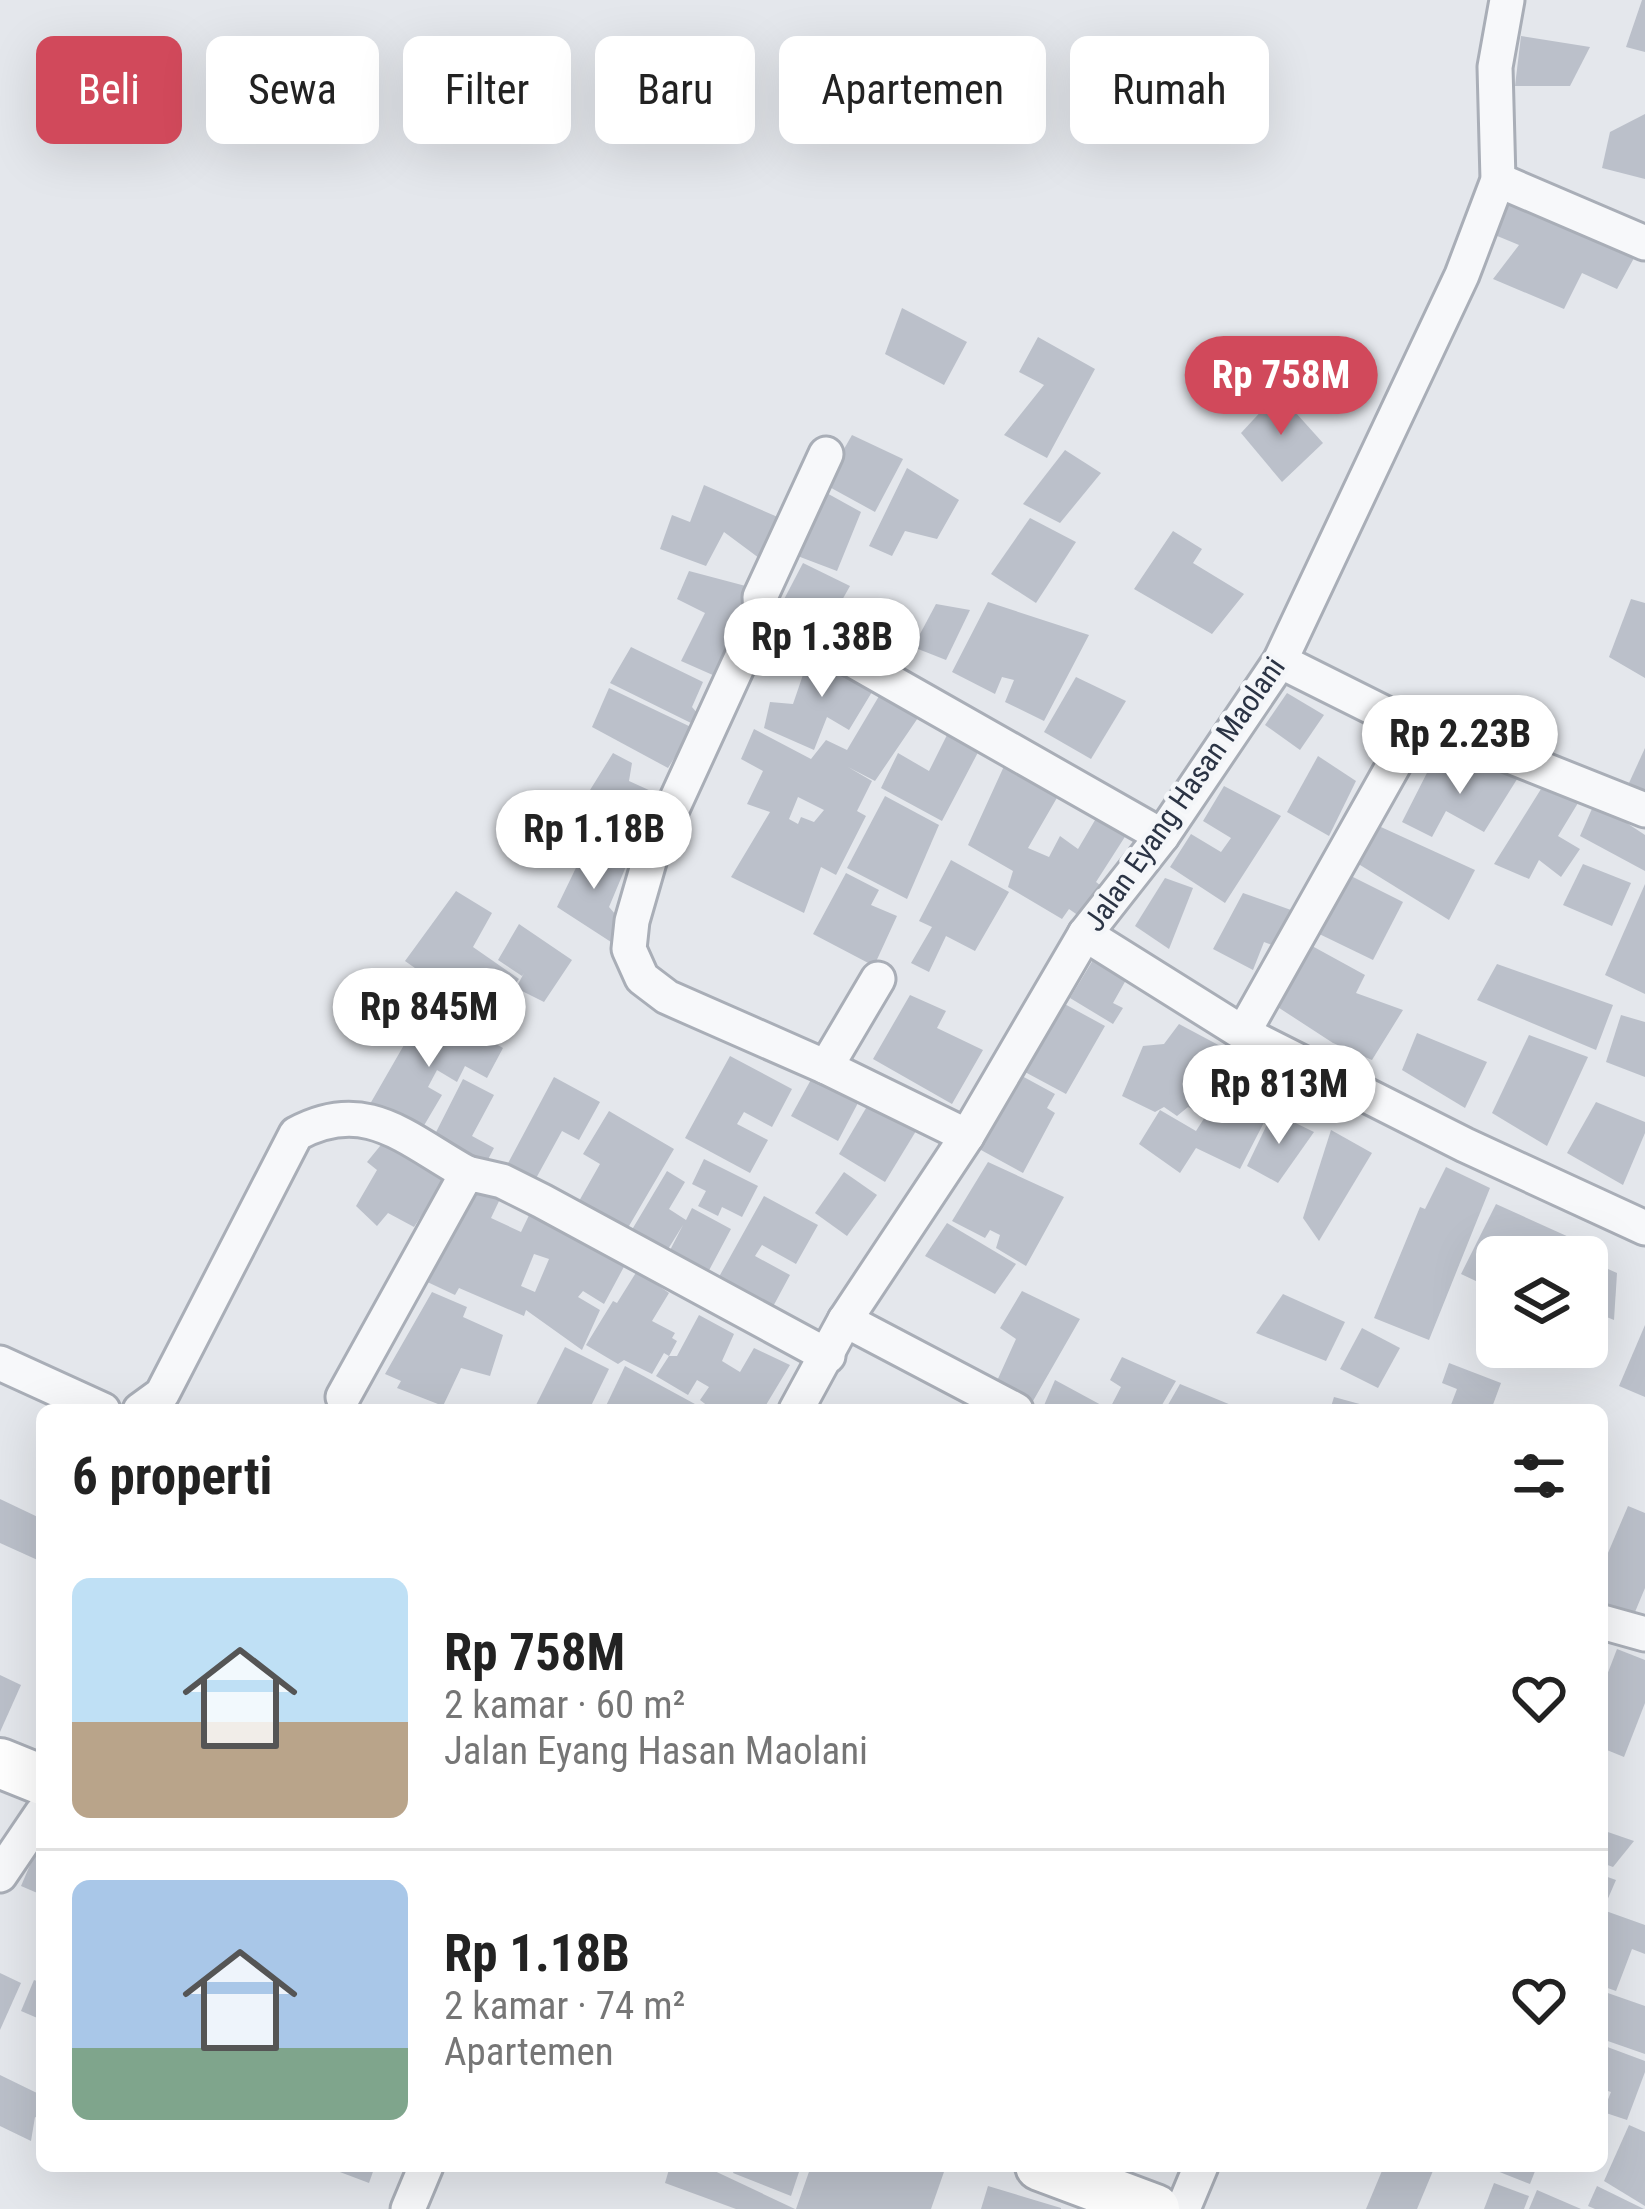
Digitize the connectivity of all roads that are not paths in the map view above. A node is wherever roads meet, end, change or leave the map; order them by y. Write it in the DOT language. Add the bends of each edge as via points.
graph roads {
  1 [pos="1507,0"];
  2 [pos="1498,180"];
  3 [pos="1645,243"];
  4 [pos="826,454"];
  5 [pos="761,616"];
  6 [pos="1280,662"];
  7 [pos="1419,720"];
  8 [pos="1645,810"];
  9 [pos="1162,836"];
  10 [pos="1085,934"];
  11 [pos="878,979"];
  12 [pos="1243,1033"];
  13 [pos="826,1067"];
  14 [pos="967,1136"];
  15 [pos="467,1173"];
  16 [pos="1645,1228"];
  17 [pos="845,1320"];
  18 [pos="827,1356"];
  19 [pos="0,1363"];
  20 [pos="343,1397"];
  21 [pos="90,1404"];
  22 [pos="148,1404"];
  23 [pos="799,1404"];
  24 [pos="1005,1404"];
  25 [pos="1608,1624"];
  26 [pos="1645,1634"];
  27 [pos="0,1763"];
  28 [pos="36,1778"];
  29 [pos="36,1822"];
  30 [pos="0,1875"];
  31 [pos="423,2172"];
  32 [pos="1056,2172"];
  33 [pos="1198,2172"];
  34 [pos="408,2209"];
  35 [pos="1156,2209"];
  36 [pos="1183,2209"];
  1 -- 2 [label="street, Jalan Eyang Hasan Maolani" via="1495,67"];
  2 -- 3 [label="street"];
  2 -- 6 [label="street, Jalan Eyang Hasan Maolani" via="1462,275"];
  4 -- 5 [label="street" via="760,597"];
  5 -- 9 [label="street"];
  5 -- 13 [label="street" via="651,855 629,949 642,978 667,997"];
  6 -- 7 [label="street" via="1388,715"];
  6 -- 9 [label="street, Jalan Eyang Hasan Maolani"];
  7 -- 8 [label="street"];
  7 -- 12 [label="street"];
  9 -- 10 [label="street, Jalan Eyang Hasan Maolani"];
  10 -- 12 [label="street"];
  10 -- 14 [label="street, Jalan Eyang Hasan Maolani"];
  11 -- 13 [label="street"];
  12 -- 16 [label="street"];
  13 -- 14 [label="street"];
  14 -- 17 [label="street, Jalan Eyang Hasan Maolani"];
  15 -- 18 [label="street" via="542,1201"];
  15 -- 20 [label="street"];
  15 -- 22 [label="street" via="365,1117 319,1121 296,1134 162,1394"];
  17 -- 18 [label="street, Jalan Eyang Hasan Maolani"];
  17 -- 24 [label="street"];
  18 -- 23 [label="street, Jalan Eyang Hasan Maolani"];
  19 -- 21 [label="street"];
  25 -- 26 [label="street"];
  27 -- 28 [label="main road"];
  29 -- 30 [label="street"];
  31 -- 34 [label="street"];
  32 -- 35 [label="main road"];
  33 -- 36 [label="street"];
}
